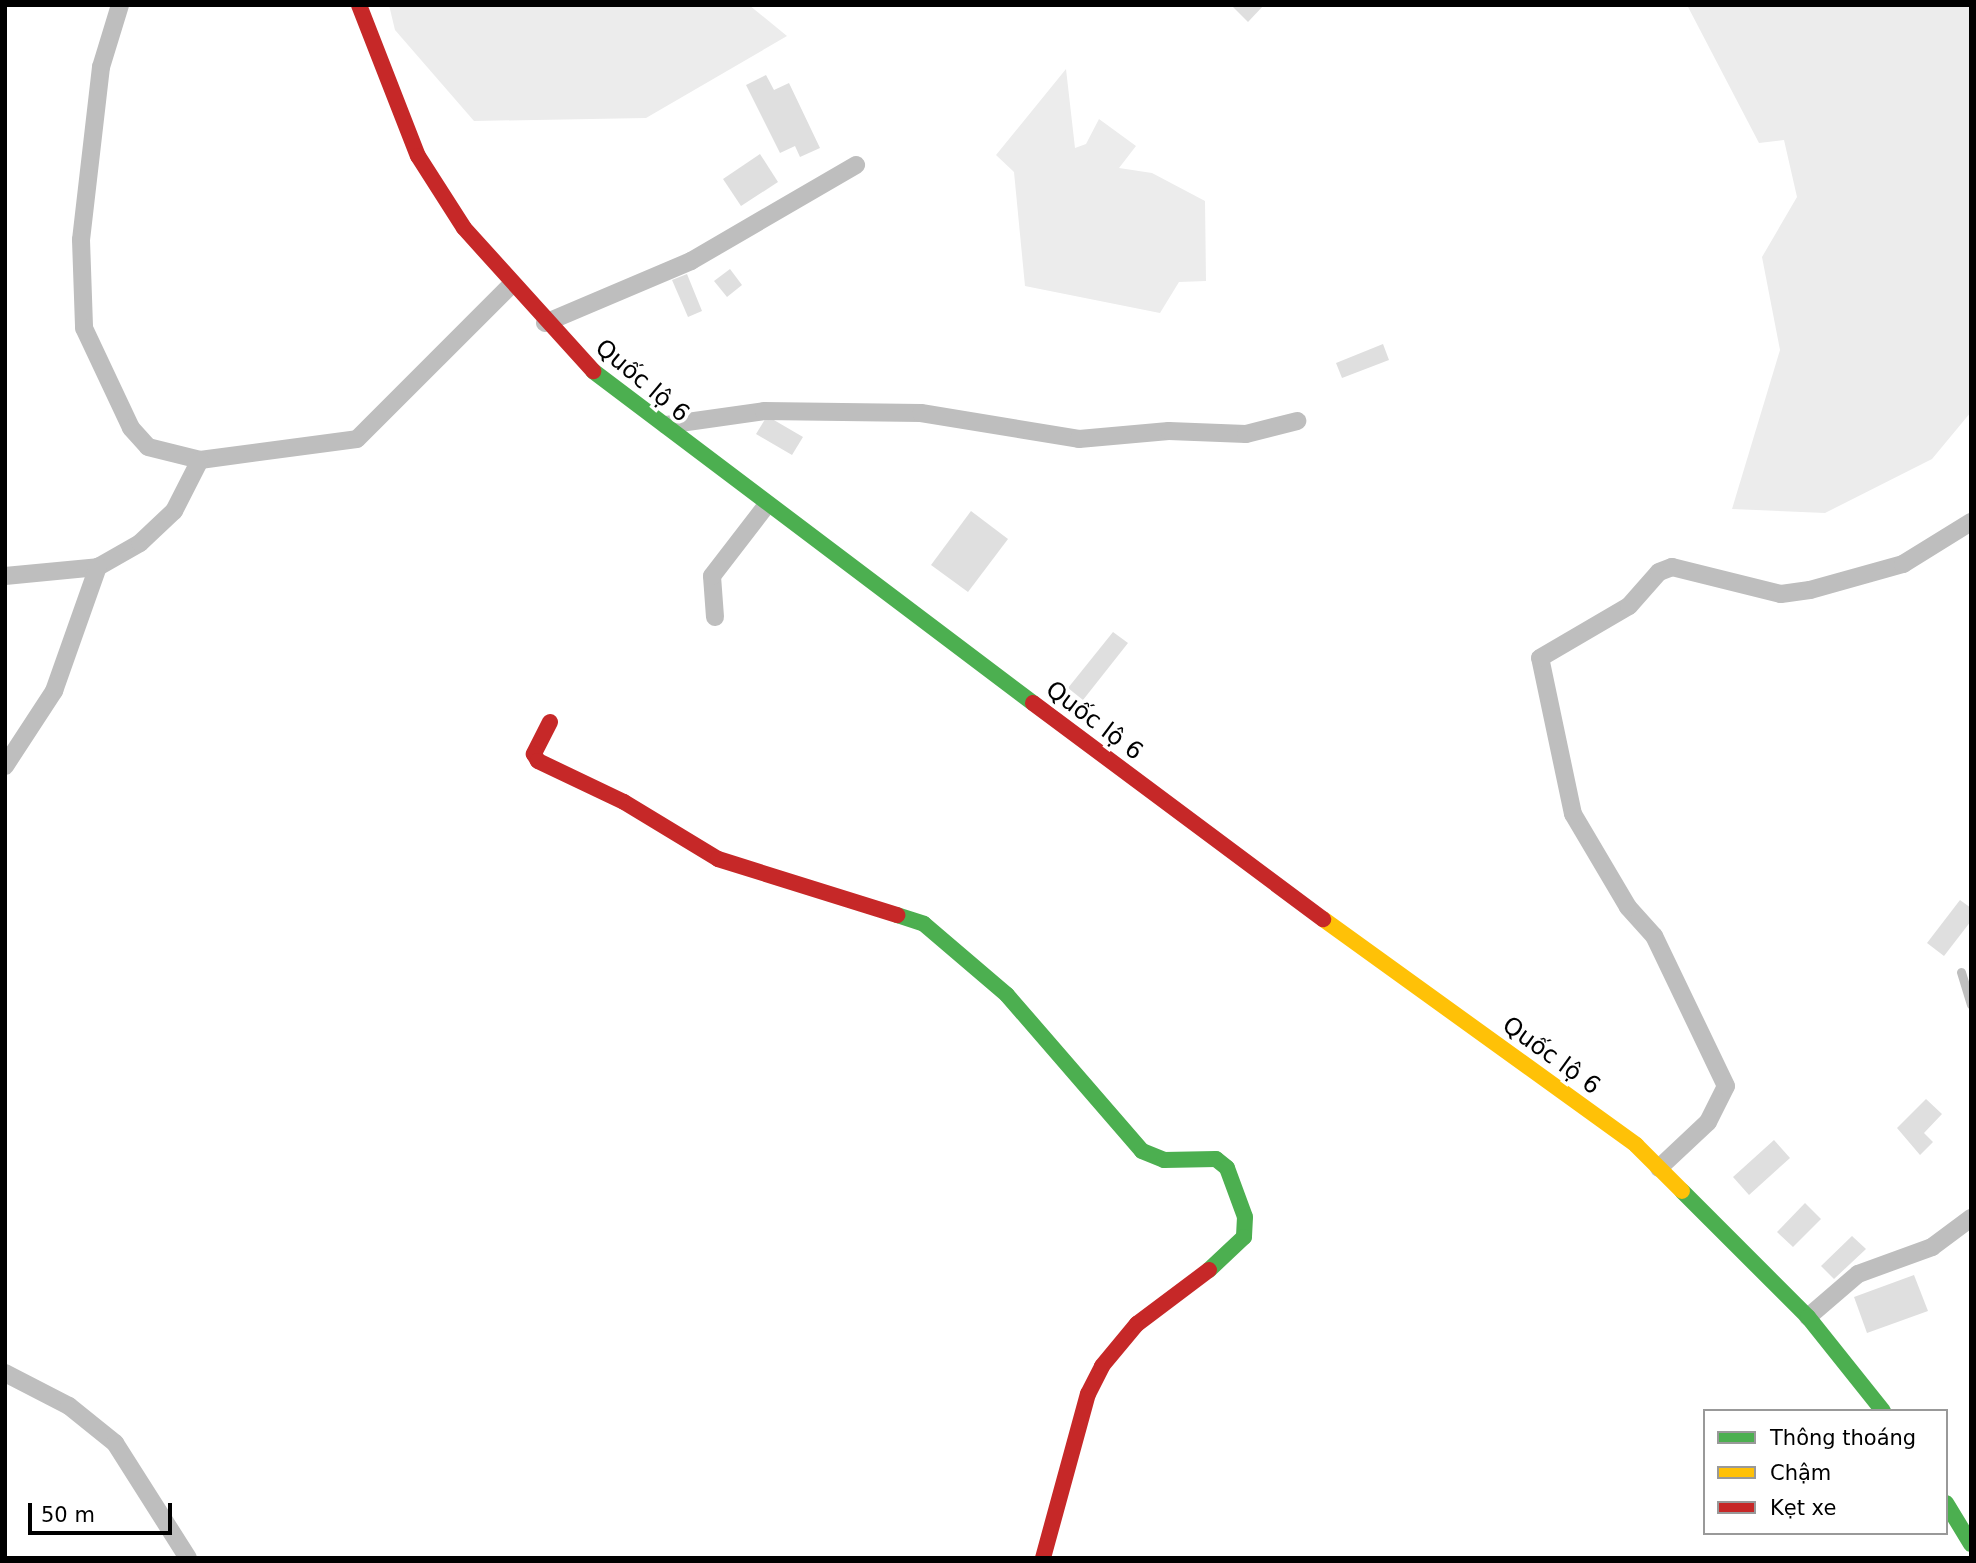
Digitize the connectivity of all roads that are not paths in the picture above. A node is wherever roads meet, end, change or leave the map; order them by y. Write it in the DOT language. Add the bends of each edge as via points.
graph roads {
  1 [pos="120,5"];
  2 [pos="359,5"];
  3 [pos="856,165"];
  4 [pos="512,284"];
  5 [pos="544,323"];
  6 [pos="1297,421"];
  7 [pos="659,427"];
  8 [pos="200,460"];
  9 [pos="766,506"];
  10 [pos="1971,522"];
  11 [pos="98,567"];
  12 [pos="5,576"];
  13 [pos="715,617"];
  14 [pos="550,722"];
  15 [pos="5,766"];
  16 [pos="1961,972"];
  17 [pos="1971,1004"];
  18 [pos="1659,1168"];
  19 [pos="1971,1219"];
  20 [pos="1808,1317"];
  21 [pos="5,1373"];
  22 [pos="1881,1409"];
  23 [pos="1948,1506"];
  24 [pos="1971,1544"];
  25 [pos="188,1558"];
  26 [pos="1043,1558"];
  1 -- 8 [label="street" via="101,67 81,240 84,328 138,439 158,453"];
  2 -- 4 [label="main road, Quốc lộ 6" via="387,90 418,156 464,229"];
  3 -- 5 [label="street" via="691,261"];
  4 -- 5 [label="main road, Quốc lộ 6"];
  4 -- 8 [label="street" via="357,439"];
  5 -- 7 [label="main road, Quốc lộ 6"];
  6 -- 7 [label="street" via="1246,434 1169,431 1079,439 921,412 764,411"];
  7 -- 9 [label="main road, Quốc lộ 6"];
  8 -- 11 [label="street" via="164,523"];
  9 -- 13 [label="street" via="712,576"];
  9 -- 18 [label="main road, Quốc lộ 6"];
  10 -- 18 [label="street" via="1902,564 1810,590 1781,594 1672,567 1658,572 1629,606 1540,658 1573,814 1628,907 1654,936 1726,1086 1707,1122"];
  11 -- 12 [label="street"];
  11 -- 15 [label="street" via="54,691"];
  14 -- 26 [label="main road" via="534,754 538,761 624,802 718,859 924,924 1007,995 1142,1151 1164,1160 1216,1159 1227,1168 1245,1217 1244,1237 1231,1254 1137,1324 1102,1366 1088,1394"];
  16 -- 17 [label="lane"];
  18 -- 20 [label="main road, Quốc lộ 6"];
  19 -- 20 [label="street" via="1932,1247 1858,1274"];
  20 -- 22 [label="main road, Quốc lộ 6"];
  21 -- 25 [label="street" via="85,1416 115,1443"];
  23 -- 24 [label="main road"];
}
